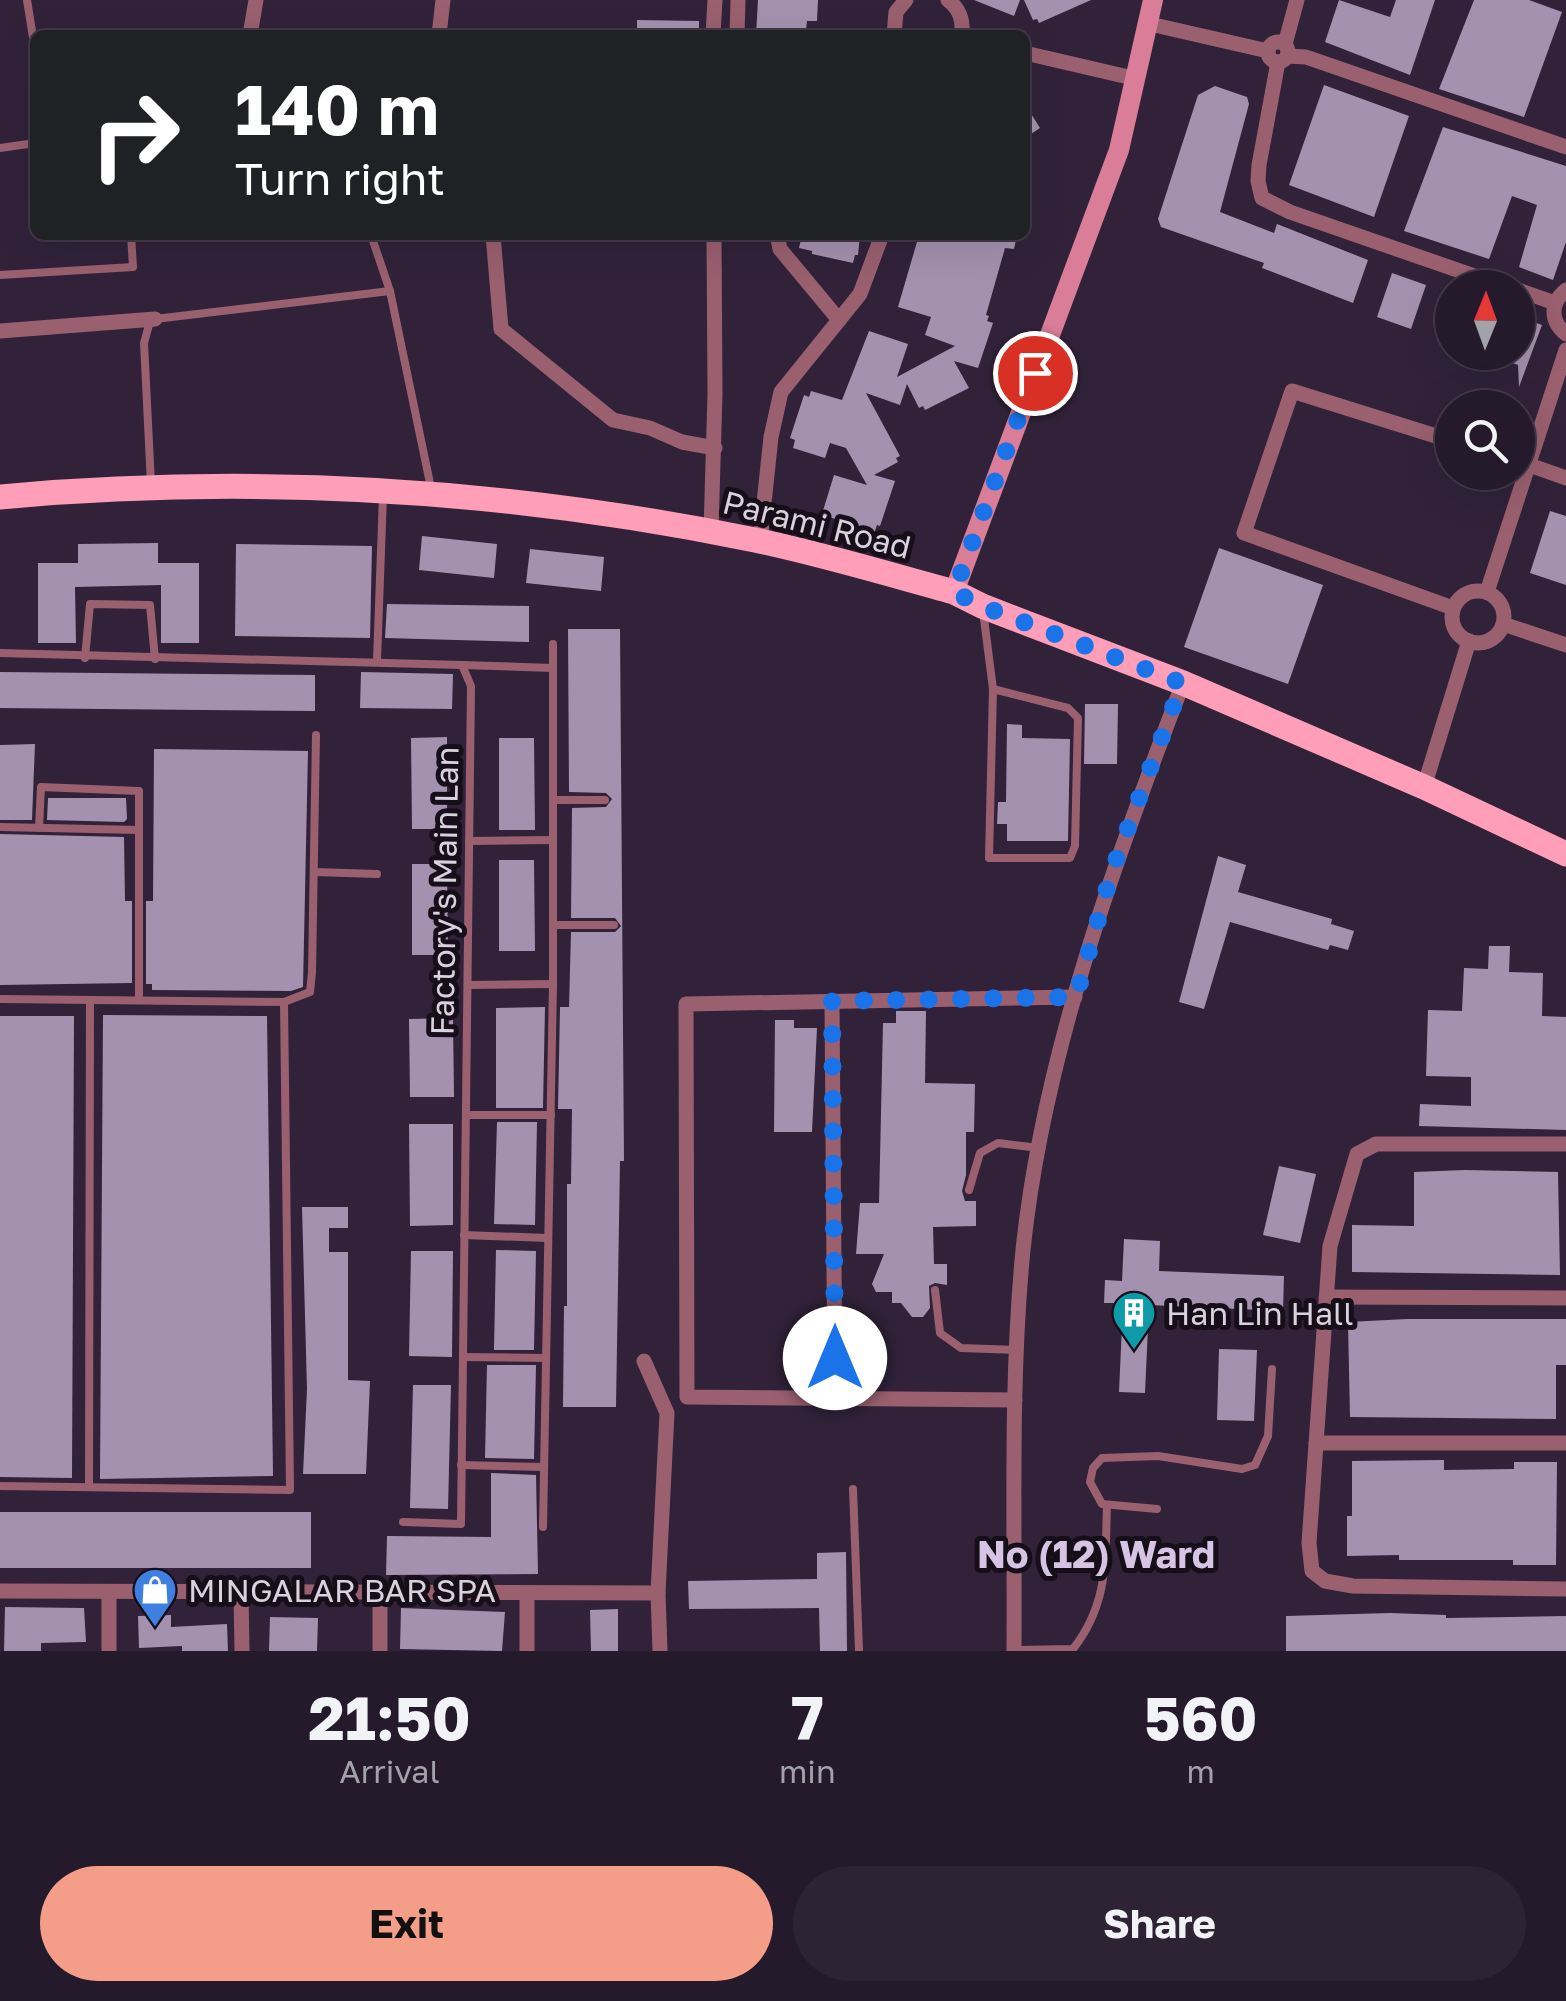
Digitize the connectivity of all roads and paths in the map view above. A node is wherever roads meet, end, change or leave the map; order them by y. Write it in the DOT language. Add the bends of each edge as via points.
graph roads {
  1 [pos="27,0"];
  2 [pos="256,0"];
  3 [pos="442,0"];
  4 [pos="714,0"];
  5 [pos="738,0"];
  6 [pos="906,0"];
  7 [pos="948,0"];
  8 [pos="1152,0"];
  9 [pos="1297,0"];
  10 [pos="1150,24"];
  11 [pos="32,30"];
  12 [pos="251,30"];
  13 [pos="439,30"];
  14 [pos="713,30"];
  15 [pos="737,30"];
  16 [pos="894,30"];
  17 [pos="962,30"];
  18 [pos="1279,53"];
  19 [pos="1030,54"];
  20 [pos="1137,79"];
  21 [pos="30,144"];
  22 [pos="1566,147"];
  23 [pos="0,148"];
  24 [pos="132,240"];
  25 [pos="373,240"];
  26 [pos="493,240"];
  27 [pos="714,240"];
  28 [pos="778,240"];
  29 [pos="880,240"];
  30 [pos="1458,270"];
  31 [pos="0,275"];
  32 [pos="1566,290"];
  33 [pos="390,291"];
  34 [pos="1535,296"];
  35 [pos="1555,303"];
  36 [pos="155,319"];
  37 [pos="840,320"];
  38 [pos="0,331"];
  39 [pos="1566,334"];
  40 [pos="1566,350"];
  41 [pos="1535,429"];
  42 [pos="1435,435"];
  43 [pos="715,448"];
  44 [pos="1535,467"];
  45 [pos="1566,478"];
  46 [pos="151,488"];
  47 [pos="383,489"];
  48 [pos="1514,490"];
  49 [pos="432,493"];
  50 [pos="0,496"];
  51 [pos="711,532"];
  52 [pos="760,541"];
  53 [pos="954,592"];
  54 [pos="1487,592"];
  55 [pos="982,606"];
  56 [pos="1453,608"];
  57 [pos="1504,624"];
  58 [pos="1469,641"];
  59 [pos="552,644"];
  60 [pos="1566,644"];
  61 [pos="0,654"];
  62 [pos="85,658"];
  63 [pos="155,658"];
  64 [pos="377,661"];
  65 [pos="462,665"];
  66 [pos="553,668"];
  67 [pos="1182,683"];
  68 [pos="993,690"];
  69 [pos="316,736"];
  70 [pos="1424,786"];
  71 [pos="553,800"];
  72 [pos="604,800"];
  73 [pos="0,827"];
  74 [pos="39,828"];
  75 [pos="138,830"];
  76 [pos="553,840"];
  77 [pos="469,841"];
  78 [pos="1566,854"];
  79 [pos="314,872"];
  80 [pos="378,874"];
  81 [pos="553,925"];
  82 [pos="614,925"];
  83 [pos="468,984"];
  84 [pos="553,984"];
  85 [pos="1076,997"];
  86 [pos="0,999"];
  87 [pos="90,1000"];
  88 [pos="138,1000"];
  89 [pos="832,1001"];
  90 [pos="284,1002"];
  91 [pos="466,1114"];
  92 [pos="551,1116"];
  93 [pos="1566,1144"];
  94 [pos="1040,1148"];
  95 [pos="969,1190"];
  96 [pos="464,1235"];
  97 [pos="548,1238"];
  98 [pos="936,1290"];
  99 [pos="1326,1297"];
  100 [pos="1566,1298"];
  101 [pos="1018,1350"];
  102 [pos="462,1357"];
  103 [pos="546,1358"];
  104 [pos="644,1361"];
  105 [pos="1272,1369"];
  106 [pos="835,1398"];
  107 [pos="1015,1400"];
  108 [pos="1316,1443"];
  109 [pos="1566,1443"];
  110 [pos="461,1465"];
  111 [pos="544,1467"];
  112 [pos="0,1486"];
  113 [pos="89,1487"];
  114 [pos="853,1489"];
  115 [pos="1106,1505"];
  116 [pos="1157,1509"];
  117 [pos="403,1522"];
  118 [pos="543,1527"];
  119 [pos="1566,1589"];
  120 [pos="0,1591"];
  121 [pos="108,1592"];
  122 [pos="241,1593"];
  123 [pos="658,1593"];
  124 [pos="380,1594"];
  125 [pos="527,1594"];
  126 [pos="1014,1650"];
  127 [pos="109,1651"];
  128 [pos="242,1651"];
  129 [pos="380,1651"];
  130 [pos="527,1651"];
  131 [pos="660,1651"];
  132 [pos="859,1651"];
  1 -- 11 [label="lane"];
  2 -- 12 [label="street"];
  3 -- 13 [label="street"];
  4 -- 14 [label="street"];
  5 -- 15 [label="street"];
  6 -- 16 [label="street" via="896,12"];
  7 -- 17 [label="street"];
  8 -- 10 [label="main road"];
  9 -- 18 [label="street"];
  10 -- 18 [label="street"];
  10 -- 20 [label="main road"];
  18 -- 22 [label="street"];
  18 -- 30 [label="street" via="1258,181 1262,198"];
  19 -- 20 [label="street"];
  20 -- 53 [label="main road" via="1119,150"];
  21 -- 23 [label="lane"];
  24 -- 31 [label="lane" via="133,267"];
  25 -- 33 [label="lane"];
  26 -- 43 [label="street" via="502,328 613,420"];
  27 -- 43 [label="street"];
  28 -- 37 [label="street"];
  29 -- 37 [label="street" via="860,294"];
  32 -- 35 [label="street"];
  33 -- 36 [label="lane"];
  33 -- 49 [label="lane"];
  34 -- 35 [label="street"];
  35 -- 39 [label="street" via="1555,321"];
  36 -- 38 [label="street"];
  36 -- 46 [label="lane" via="144,343"];
  37 -- 52 [label="street" via="782,392"];
  40 -- 41 [label="street"];
  42 -- 56 [label="street" via="1292,391 1244,532"];
  43 -- 51 [label="street"];
  44 -- 45 [label="street"];
  46 -- 47 [label="main road, Parami Road"];
  46 -- 50 [label="main road, Parami Road"];
  47 -- 49 [label="main road, Parami Road"];
  47 -- 64 [label="lane"];
  48 -- 54 [label="street"];
  49 -- 51 [label="main road, Parami Road"];
  51 -- 52 [label="main road, Parami Road"];
  52 -- 53 [label="main road, Parami Road"];
  53 -- 55 [label="main road, Parami Road"];
  54 -- 56 [label="street" via="1463,595"];
  54 -- 57 [label="street" via="1500,602"];
  55 -- 67 [label="main road, Parami Road"];
  55 -- 68 [label="lane"];
  56 -- 58 [label="street" via="1454,626"];
  57 -- 58 [label="street" via="1492,640"];
  57 -- 60 [label="street"];
  58 -- 70 [label="street"];
  59 -- 66 [label="lane"];
  61 -- 62 [label="lane"];
  62 -- 63 [label="lane"];
  62 -- 63 [label="lane" via="90,604 150,605"];
  63 -- 64 [label="lane"];
  64 -- 65 [label="lane"];
  65 -- 66 [label="lane"];
  65 -- 77 [label="lane, Factory's Main Lan" via="471,686"];
  66 -- 71 [label="lane"];
  67 -- 70 [label="main road, Parami Road"];
  67 -- 85 [label="street" via="1112,871"];
  68 -- 68 [label="lane" via="989,858 1070,858 1078,718 1068,708"];
  69 -- 79 [label="lane"];
  70 -- 78 [label="main road, Parami Road"];
  71 -- 72 [label="lane"];
  71 -- 76 [label="lane"];
  73 -- 74 [label="lane"];
  74 -- 75 [label="lane"];
  74 -- 75 [label="lane" via="41,787 139,791"];
  75 -- 88 [label="lane"];
  76 -- 77 [label="lane"];
  76 -- 81 [label="lane"];
  77 -- 83 [label="lane, Factory's Main Lan"];
  79 -- 80 [label="lane"];
  79 -- 90 [label="lane" via="310,992"];
  81 -- 82 [label="lane"];
  81 -- 84 [label="lane"];
  83 -- 84 [label="lane"];
  83 -- 91 [label="lane, Factory's Main Lan"];
  84 -- 92 [label="lane"];
  85 -- 89 [label="street"];
  85 -- 94 [label="street"];
  86 -- 87 [label="lane"];
  87 -- 88 [label="lane"];
  87 -- 113 [label="lane"];
  88 -- 90 [label="lane"];
  89 -- 106 [label="street"];
  89 -- 106 [label="street" via="686,1004 687,1377 688,1396"];
  90 -- 113 [label="lane" via="290,1490"];
  91 -- 92 [label="lane"];
  91 -- 96 [label="lane, Factory's Main Lan"];
  92 -- 97 [label="lane"];
  93 -- 99 [label="street" via="1376,1144 1357,1154 1330,1246"];
  94 -- 95 [label="lane" via="998,1143 980,1153"];
  94 -- 101 [label="street" via="1024,1248"];
  96 -- 97 [label="lane"];
  96 -- 102 [label="lane, Factory's Main Lan"];
  97 -- 103 [label="lane"];
  98 -- 101 [label="lane" via="940,1333 961,1348"];
  99 -- 100 [label="street"];
  99 -- 108 [label="street"];
  101 -- 107 [label="street"];
  102 -- 103 [label="lane"];
  102 -- 110 [label="lane, Factory's Main Lan"];
  103 -- 111 [label="lane"];
  104 -- 123 [label="street" via="667,1413"];
  105 -- 115 [label="lane" via="1268,1436 1255,1465 1102,1458 1090,1482"];
  106 -- 107 [label="street"];
  107 -- 126 [label="street"];
  108 -- 109 [label="street"];
  108 -- 119 [label="street" via="1309,1543 1312,1571 1325,1581"];
  110 -- 111 [label="lane"];
  110 -- 117 [label="lane, Factory's Main Lan" via="460,1524"];
  111 -- 118 [label="lane"];
  112 -- 113 [label="lane"];
  114 -- 132 [label="lane"];
  115 -- 116 [label="lane"];
  115 -- 126 [label="lane" via="1102,1597 1086,1634 1074,1649"];
  120 -- 121 [label="street"];
  121 -- 122 [label="street"];
  121 -- 127 [label="street"];
  122 -- 124 [label="street"];
  122 -- 128 [label="street"];
  123 -- 125 [label="street"];
  123 -- 131 [label="street"];
  124 -- 125 [label="street"];
  124 -- 129 [label="street"];
  125 -- 130 [label="street"];
}
